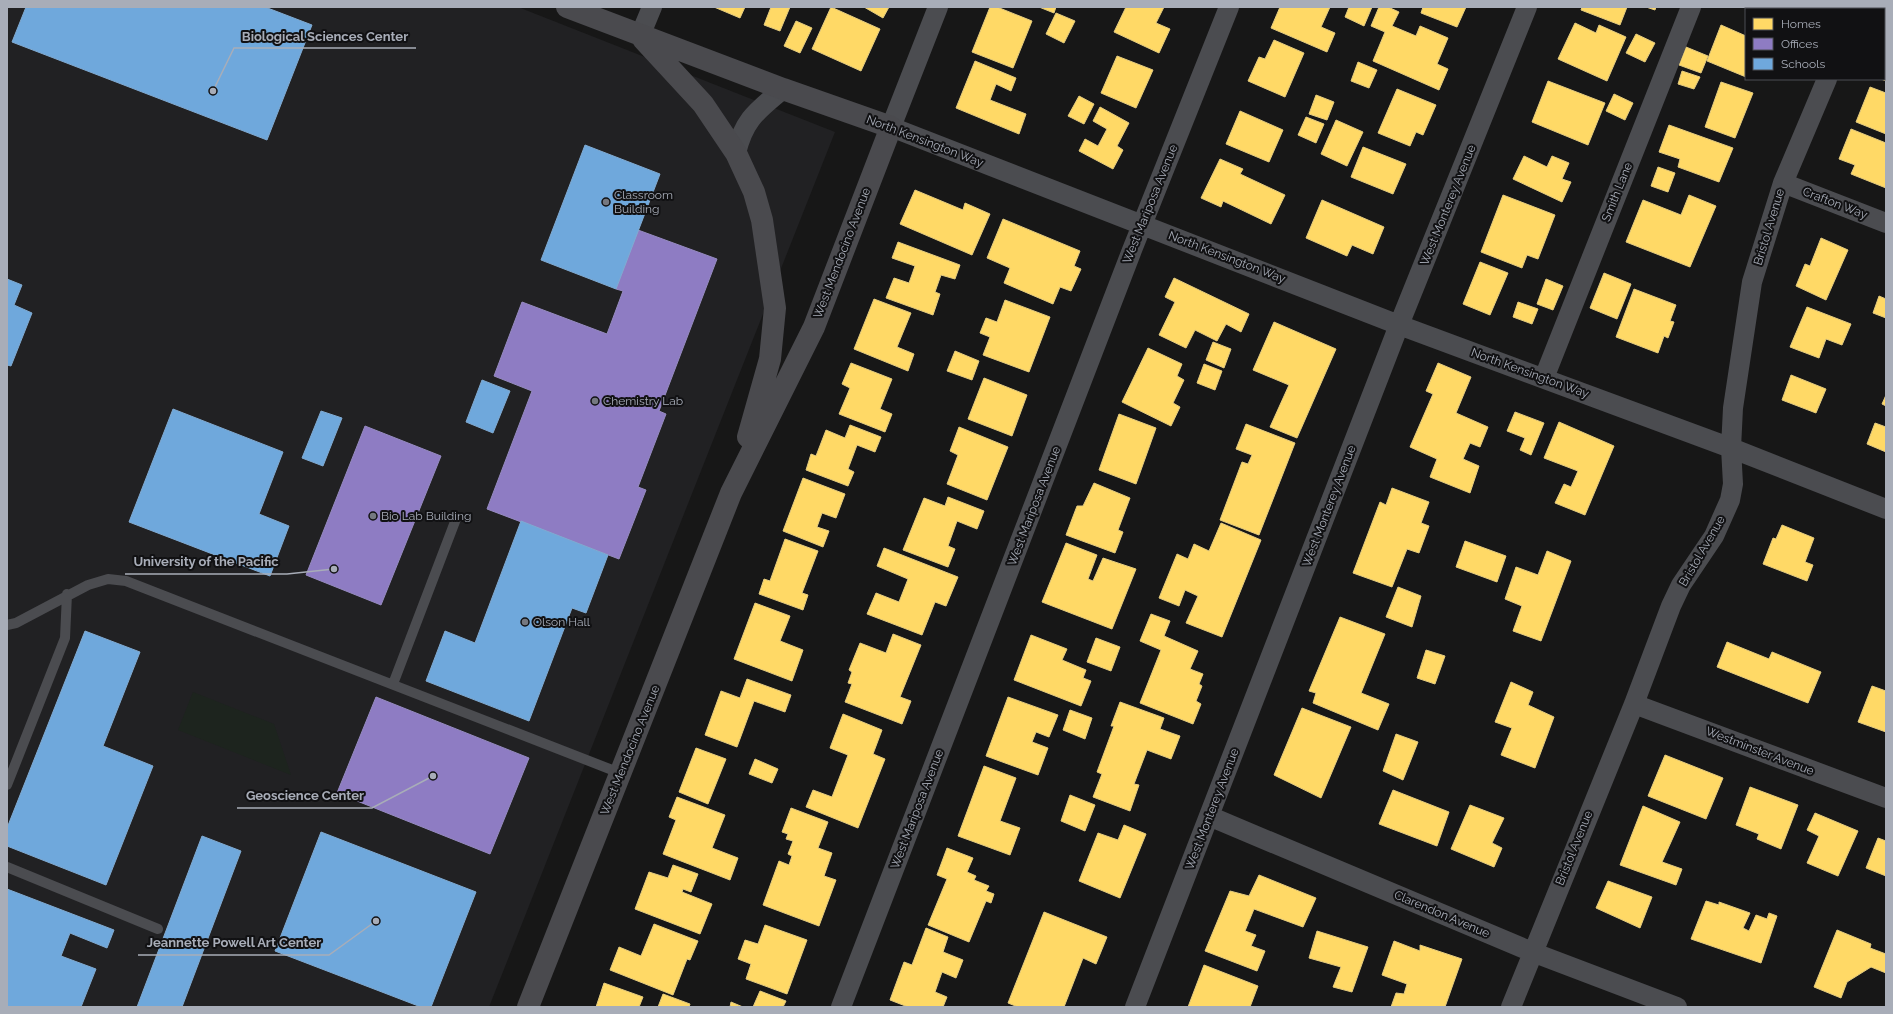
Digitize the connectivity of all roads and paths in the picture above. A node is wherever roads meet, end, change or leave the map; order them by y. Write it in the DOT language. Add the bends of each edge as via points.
graph roads {
  1 [pos="567,7"];
  2 [pos="652,7"];
  3 [pos="938,7"];
  4 [pos="1229,7"];
  5 [pos="1527,7"];
  6 [pos="1691,7"];
  7 [pos="640,36"];
  8 [pos="1827,80"];
  9 [pos="783,89"];
  10 [pos="891,127"];
  11 [pos="736,153"];
  12 [pos="1783,183"];
  13 [pos="1886,223"];
  14 [pos="1142,224"];
  15 [pos="1399,325"];
  16 [pos="1544,378"];
  17 [pos="1731,448"];
  18 [pos="731,493"];
  19 [pos="1886,510"];
  20 [pos="456,519"];
  21 [pos="67,594"];
  22 [pos="7,625"];
  23 [pos="392,684"];
  24 [pos="1634,704"];
  25 [pos="620,774"];
  26 [pos="7,785"];
  27 [pos="1886,798"];
  28 [pos="1210,816"];
  29 [pos="7,867"];
  30 [pos="158,929"];
  31 [pos="1532,952"];
  32 [pos="528,1007"];
  33 [pos="841,1007"];
  34 [pos="1135,1007"];
  35 [pos="1511,1007"];
  36 [pos="1677,1007"];
  1 -- 7 [label="street, North Kensington Way"];
  2 -- 7 [label="street"];
  3 -- 10 [label="street, West Mendocino Avenue"];
  4 -- 14 [label="street, West Mariposa Avenue"];
  5 -- 15 [label="street, West Monterey Avenue"];
  6 -- 16 [label="street, Smith Lane"];
  7 -- 9 [label="street, North Kensington Way"];
  7 -- 11 [label="street, West Mendocino Avenue" via="703,104"];
  8 -- 12 [label="street, Bristol Avenue"];
  9 -- 10 [label="street, North Kensington Way"];
  9 -- 11 [label="street" via="753,114 744,129"];
  10 -- 14 [label="street, North Kensington Way"];
  10 -- 18 [label="street, West Mendocino Avenue" via="814,327"];
  11 -- 18 [label="street, West Mendocino Avenue" via="754,192 762,220 775,308 770,359"];
  12 -- 13 [label="street, Crafton Way"];
  12 -- 17 [label="street, Bristol Avenue" via="1752,282 1733,408"];
  14 -- 15 [label="street, North Kensington Way"];
  14 -- 33 [label="street, West Mariposa Avenue"];
  15 -- 16 [label="street, North Kensington Way"];
  15 -- 28 [label="street, West Monterey Avenue"];
  16 -- 17 [label="street, North Kensington Way"];
  17 -- 19 [label="street, North Kensington Way"];
  17 -- 24 [label="street, Bristol Avenue" via="1733,484 1730,500 1714,536 1681,585"];
  18 -- 25 [label="street, West Mendocino Avenue"];
  20 -- 23 [label="lane"];
  21 -- 22 [label="lane" via="42,610"];
  21 -- 23 [label="lane" via="88,584 108,579 126,581"];
  21 -- 26 [label="lane" via="65,638"];
  23 -- 25 [label="lane"];
  24 -- 27 [label="street, Westminster Avenue"];
  24 -- 31 [label="street, Bristol Avenue"];
  25 -- 32 [label="street, West Mendocino Avenue"];
  28 -- 31 [label="street, Clarendon Avenue"];
  28 -- 34 [label="street, West Monterey Avenue"];
  29 -- 30 [label="lane"];
  31 -- 35 [label="street, Bristol Avenue"];
  31 -- 36 [label="street, Clarendon Avenue"];
}
